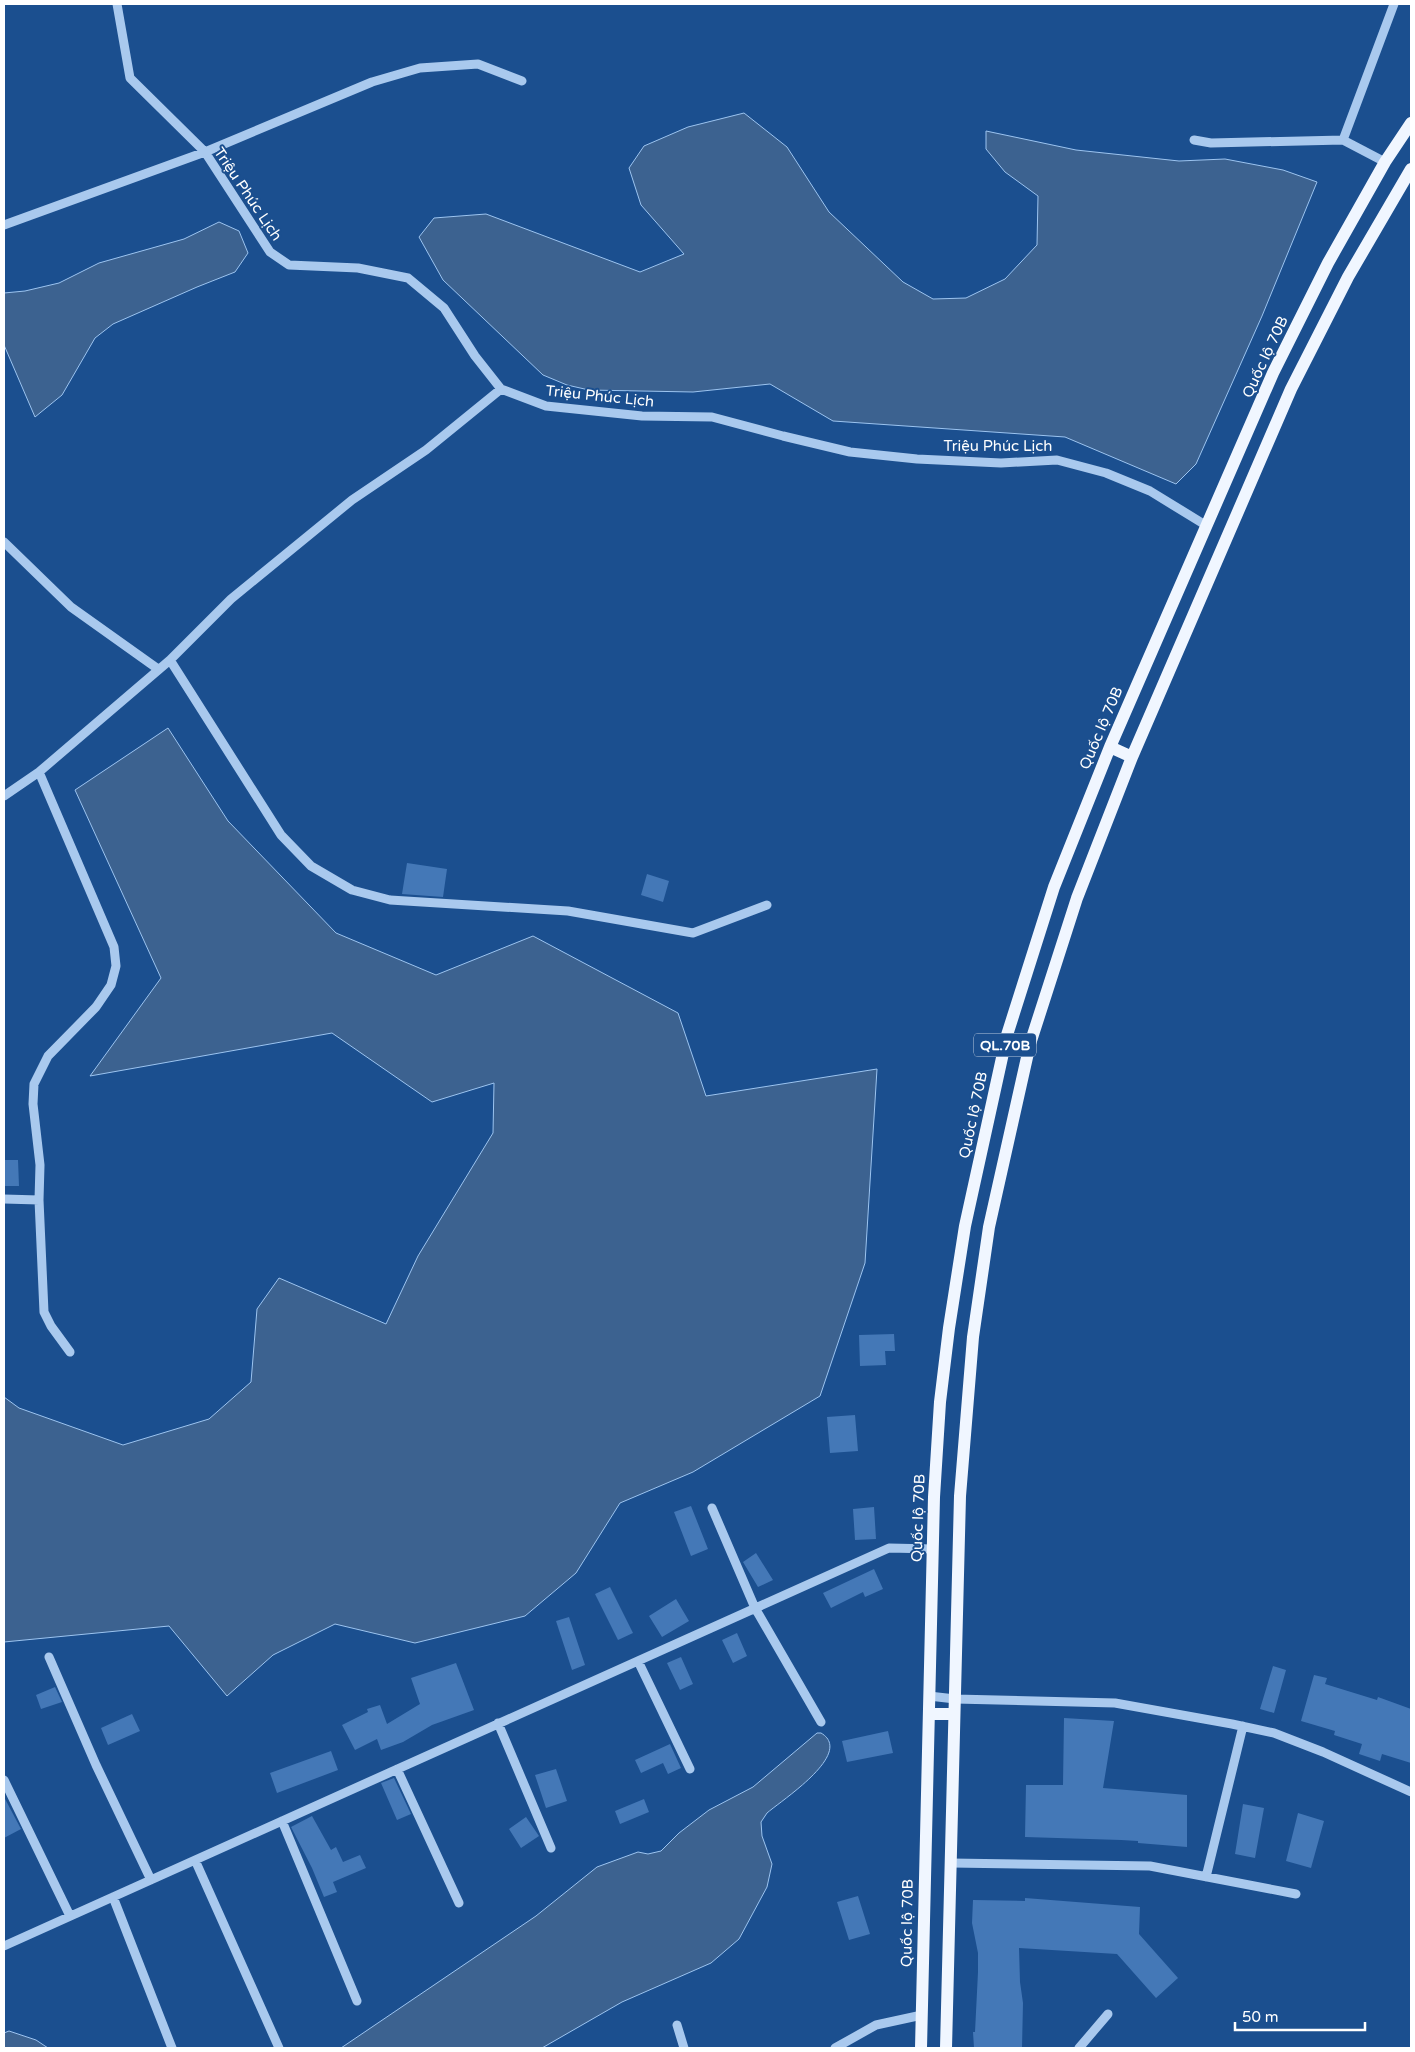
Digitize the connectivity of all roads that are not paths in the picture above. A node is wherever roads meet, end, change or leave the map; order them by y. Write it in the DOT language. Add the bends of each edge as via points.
graph roads {
  1 [pos="117,4"];
  2 [pos="1394,4"];
  3 [pos="522,81"];
  4 [pos="1411,124"];
  5 [pos="1194,140"];
  6 [pos="1343,140"];
  7 [pos="205,152"];
  8 [pos="1386,162"];
  9 [pos="1411,168"];
  10 [pos="4,226"];
  11 [pos="501,389"];
  12 [pos="1207,526"];
  13 [pos="4,542"];
  14 [pos="170,660"];
  15 [pos="158,669"];
  16 [pos="1110,747"];
  17 [pos="1132,757"];
  18 [pos="39,772"];
  19 [pos="4,796"];
  20 [pos="767,905"];
  21 [pos="4,1200"];
  22 [pos="39,1200"];
  23 [pos="70,1352"];
  24 [pos="712,1508"];
  25 [pos="933,1549"];
  26 [pos="755,1608"];
  27 [pos="50,1658"];
  28 [pos="638,1660"];
  29 [pos="929,1696"];
  30 [pos="955,1699"];
  31 [pos="929,1714"];
  32 [pos="954,1714"];
  33 [pos="821,1722"];
  34 [pos="498,1723"];
  35 [pos="1243,1726"];
  36 [pos="396,1769"];
  37 [pos="690,1769"];
  38 [pos="4,1780"];
  39 [pos="1411,1792"];
  40 [pos="282,1821"];
  41 [pos="551,1848"];
  42 [pos="195,1860"];
  43 [pos="951,1863"];
  44 [pos="1206,1877"];
  45 [pos="151,1880"];
  46 [pos="1296,1894"];
  47 [pos="113,1897"];
  48 [pos="459,1903"];
  49 [pos="70,1916"];
  50 [pos="4,1946"];
  51 [pos="357,2001"];
  52 [pos="1108,2014"];
  53 [pos="922,2015"];
  54 [pos="677,2025"];
  55 [pos="172,2048"];
  56 [pos="279,2048"];
  57 [pos="684,2048"];
  58 [pos="835,2048"];
  59 [pos="921,2048"];
  60 [pos="946,2048"];
  61 [pos="1079,2048"];
  1 -- 7 [label="street, Triệu Phúc Lịch" via="130,78"];
  2 -- 6 [label="street"];
  3 -- 7 [label="street" via="478,64 420,68 372,82"];
  4 -- 8 [label="main road, Quốc lộ 70B / QL.70B"];
  5 -- 6 [label="street" via="1211,143"];
  6 -- 8 [label="street"];
  7 -- 10 [label="street"];
  7 -- 11 [label="street, Triệu Phúc Lịch" via="270,252 289,265 358,268 408,278 444,308"];
  8 -- 12 [label="main road, Quốc lộ 70B / QL.70B" via="1328,263 1274,373"];
  9 -- 17 [label="main road, QL.70B" via="1348,277 1291,389"];
  11 -- 12 [label="street, Triệu Phúc Lịch" via="546,406 642,416 712,417 850,452 1001,463 1057,460 1106,473 1150,491"];
  11 -- 14 [label="street" via="426,450 344,506 231,599"];
  12 -- 16 [label="main road, Quốc lộ 70B / QL.70B"];
  13 -- 15 [label="street" via="70,607"];
  14 -- 15 [label="street"];
  14 -- 20 [label="street" via="281,835 311,866 352,890 390,900 568,911 693,932"];
  15 -- 18 [label="street"];
  16 -- 17 [label="main road"];
  16 -- 25 [label="main road, Quốc lộ 70B / QL.70B" via="1054,887 1007,1035 965,1226 949,1328 940,1412"];
  17 -- 30 [label="main road, QL.70B" via="1077,898 1030,1044 990,1227 973,1337 960,1496"];
  18 -- 19 [label="street"];
  18 -- 22 [label="street" via="114,947 116,966 101,1000 48,1056 34,1084 40,1165"];
  21 -- 22 [label="street"];
  22 -- 23 [label="street" via="44,1312"];
  24 -- 26 [label="street"];
  25 -- 26 [label="street" via="889,1548"];
  25 -- 29 [label="main road, Quốc lộ 70B / QL.70B"];
  26 -- 28 [label="street"];
  26 -- 33 [label="street"];
  27 -- 45 [label="street"];
  28 -- 34 [label="street"];
  28 -- 37 [label="street"];
  29 -- 30 [label="street"];
  29 -- 31 [label="main road, Quốc lộ 70B / QL.70B"];
  30 -- 32 [label="main road, QL.70B"];
  30 -- 35 [label="street" via="1115,1703"];
  31 -- 32 [label="main road"];
  31 -- 53 [label="main road, Quốc lộ 70B / QL.70B"];
  32 -- 43 [label="main road, QL.70B"];
  34 -- 36 [label="street"];
  34 -- 41 [label="street"];
  35 -- 39 [label="street" via="1274,1733 1323,1752"];
  35 -- 44 [label="street"];
  36 -- 40 [label="street"];
  36 -- 48 [label="street"];
  38 -- 49 [label="street"];
  40 -- 42 [label="street"];
  40 -- 51 [label="street"];
  42 -- 45 [label="street"];
  42 -- 56 [label="street"];
  43 -- 44 [label="street" via="1150,1866"];
  43 -- 60 [label="main road, QL.70B"];
  44 -- 46 [label="street"];
  45 -- 47 [label="street"];
  47 -- 49 [label="street"];
  47 -- 55 [label="street"];
  49 -- 50 [label="street"];
  52 -- 61 [label="street"];
  53 -- 58 [label="street" via="876,2025"];
  53 -- 59 [label="main road, Quốc lộ 70B / QL.70B"];
  54 -- 57 [label="street"];
}
